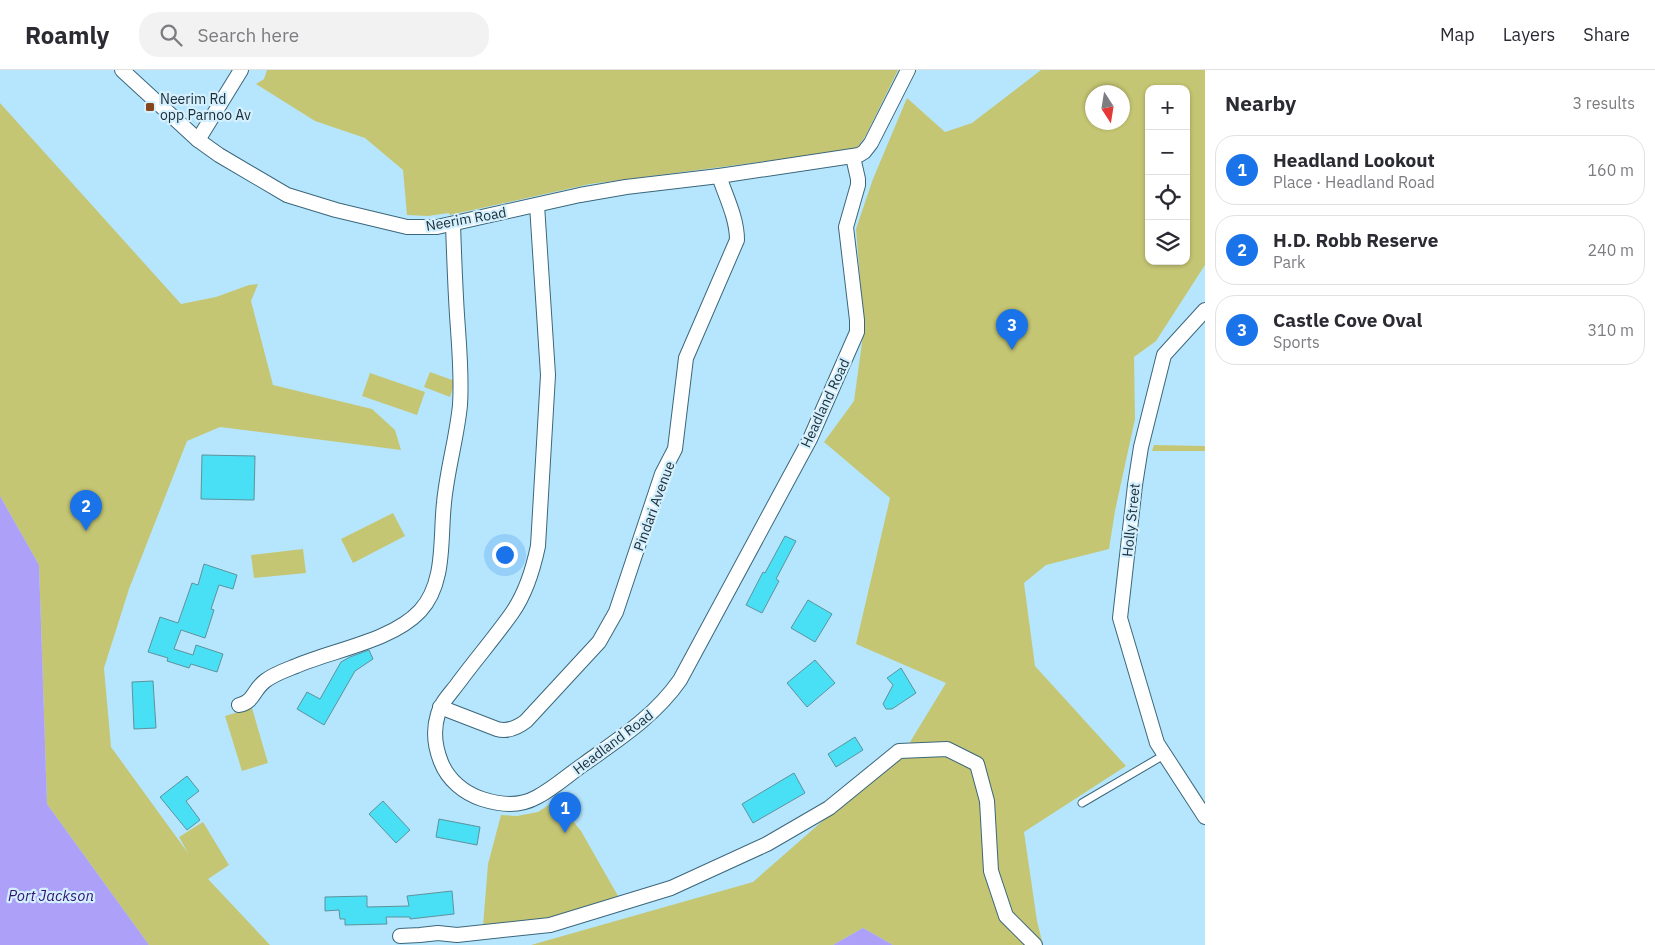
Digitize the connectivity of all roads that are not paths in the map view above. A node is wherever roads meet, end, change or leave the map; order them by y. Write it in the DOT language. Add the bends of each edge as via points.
graph roads {
  1 [pos="122,70"];
  2 [pos="241,70"];
  3 [pos="908,70"];
  4 [pos="198,140"];
  5 [pos="853,157"];
  6 [pos="719,176"];
  7 [pos="537,205"];
  8 [pos="453,224"];
  9 [pos="1205,310"];
  10 [pos="239,705"];
  11 [pos="440,707"];
  12 [pos="1161,749"];
  13 [pos="1082,803"];
  14 [pos="1205,817"];
  15 [pos="400,936"];
  16 [pos="1035,945"];
  1 -- 4 [label="street, Neerim Road"];
  2 -- 4 [label="street"];
  3 -- 5 [label="street" via="871,143 864,152"];
  4 -- 8 [label="street, Neerim Road" via="266,184 306,202 408,227"];
  5 -- 6 [label="street, Neerim Road"];
  5 -- 11 [label="street, Headland Road" via="858,186 846,227 857,320 855,340 810,439 670,694 658,708 548,790 528,802 509,805 472,795 459,787 445,771 436,740"];
  6 -- 7 [label="street, Neerim Road" via="626,187"];
  6 -- 11 [label="street, Pindari Avenue" via="734,219 737,240 686,358 675,449 662,474 616,612 599,642 520,726 504,731"];
  7 -- 8 [label="street, Neerim Road"];
  7 -- 11 [label="street, Headland Road" via="548,356 538,546 533,569 513,612"];
  8 -- 10 [label="street" via="460,406 446,479 441,553 433,590 419,612 398,628 280,673 259,686 246,704"];
  9 -- 12 [label="street, Holly Street" via="1164,355 1141,447 1120,618"];
  12 -- 13 [label="lane"];
  12 -- 14 [label="street, Holly Street"];
  15 -- 16 [label="street" via="438,932 457,935 550,925 671,888 767,844 829,808 899,750 947,749 977,764 987,801 991,870 1006,916"];
}
